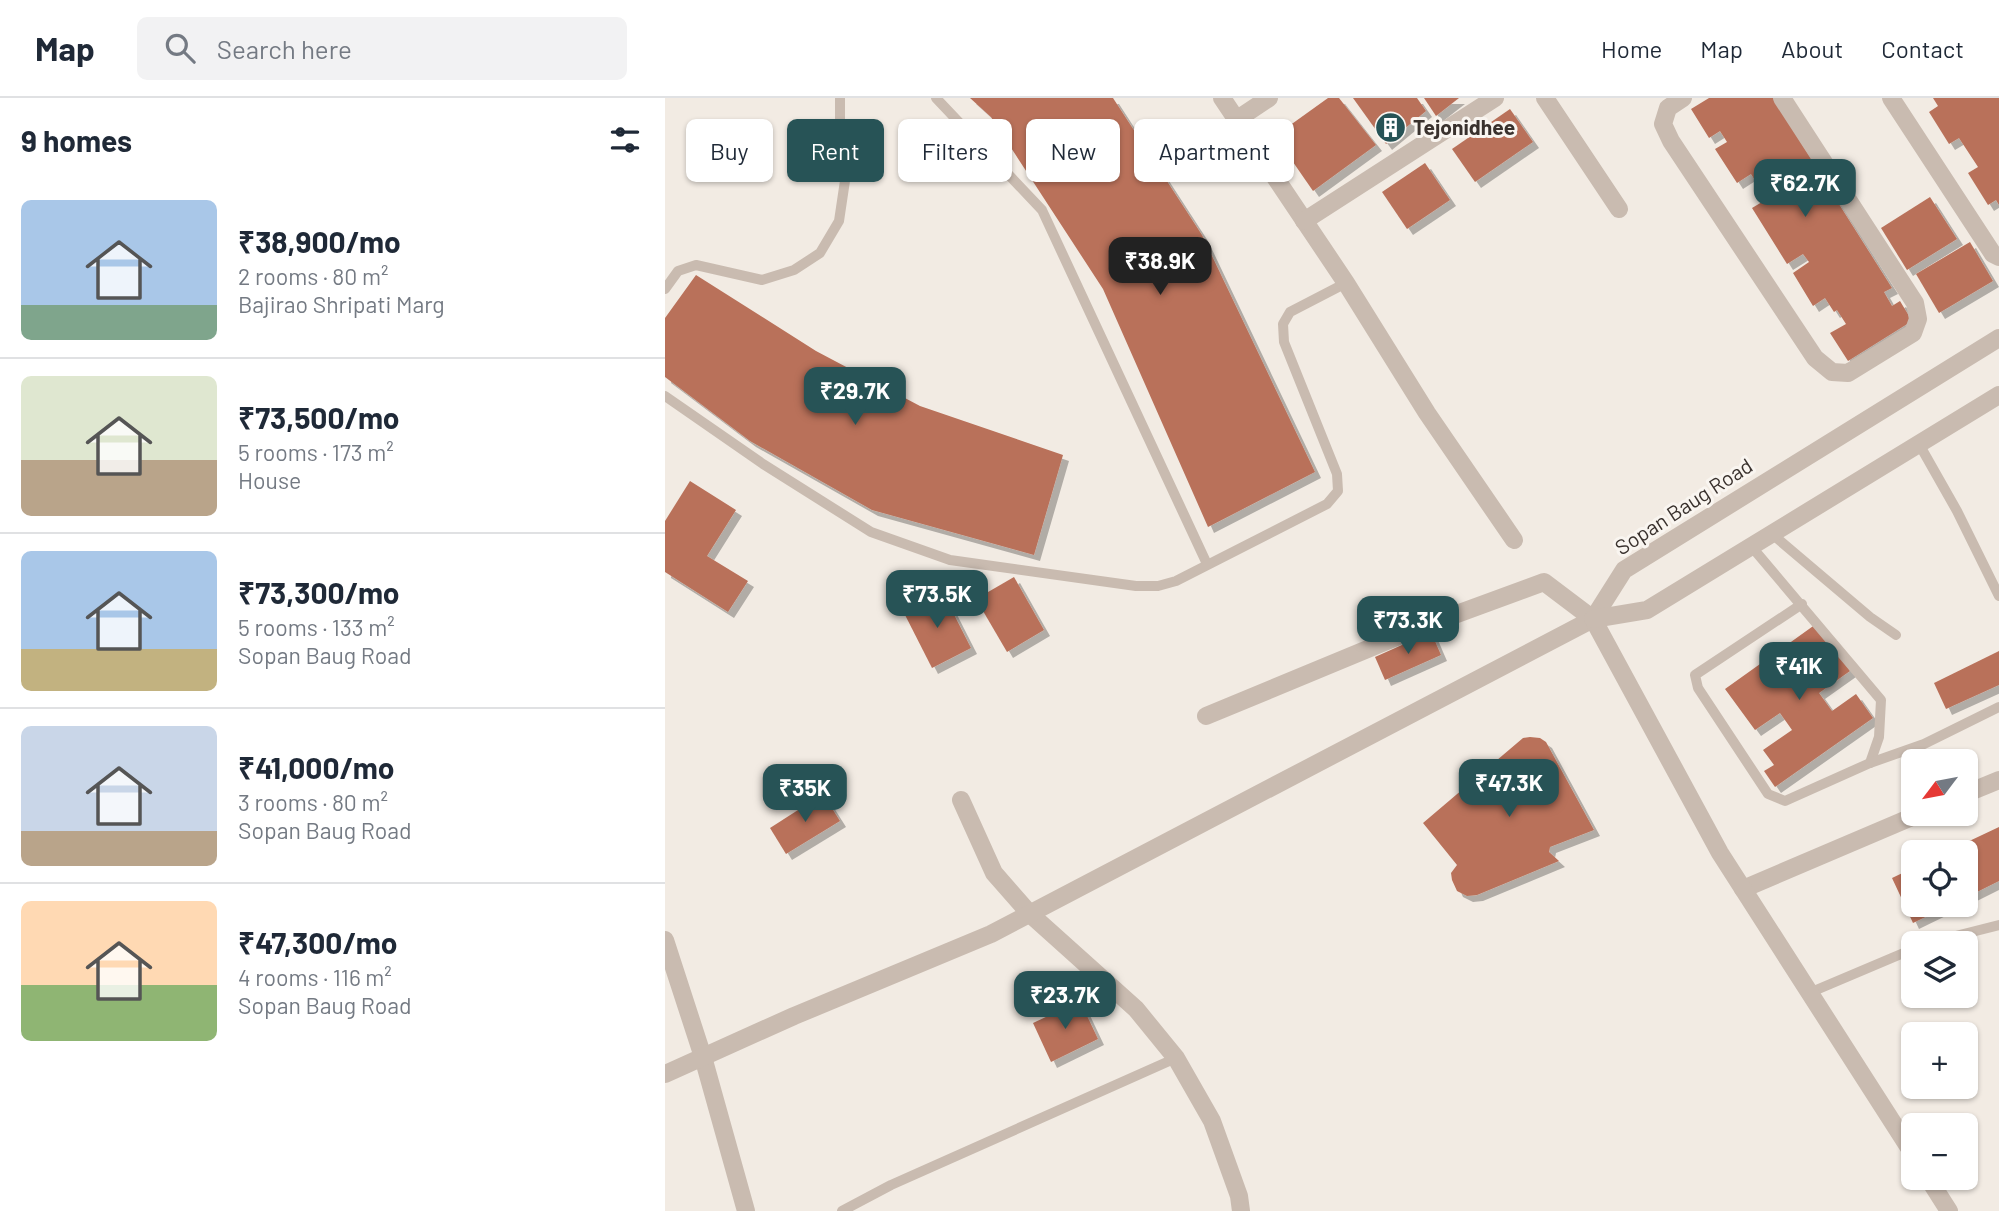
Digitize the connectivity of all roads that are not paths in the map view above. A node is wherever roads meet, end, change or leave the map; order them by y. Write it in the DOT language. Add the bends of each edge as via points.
graph roads {
  1 [pos="840,98"];
  2 [pos="936,98"];
  3 [pos="1221,98"];
  4 [pos="1269,98"];
  5 [pos="1495,98"];
  6 [pos="1545,98"];
  7 [pos="1683,98"];
  8 [pos="1782,98"];
  9 [pos="1891,98"];
  10 [pos="1235,119"];
  11 [pos="1238,119"];
  12 [pos="1278,182"];
  13 [pos="1619,209"];
  14 [pos="1304,221"];
  15 [pos="1999,257"];
  16 [pos="1346,283"];
  17 [pos="665,289"];
  18 [pos="1999,338"];
  19 [pos="1999,395"];
  20 [pos="665,396"];
  21 [pos="1919,444"];
  22 [pos="1772,534"];
  23 [pos="1514,540"];
  24 [pos="1751,546"];
  25 [pos="1207,564"];
  26 [pos="1999,596"];
  27 [pos="1802,604"];
  28 [pos="1593,619"];
  29 [pos="1896,635"];
  30 [pos="1999,707"];
  31 [pos="1206,716"];
  32 [pos="1870,763"];
  33 [pos="1999,780"];
  34 [pos="1978,789"];
  35 [pos="961,800"];
  36 [pos="1901,822"];
  37 [pos="1743,889"];
  38 [pos="1030,913"];
  39 [pos="1999,925"];
  40 [pos="1976,931"];
  41 [pos="665,940"];
  42 [pos="1901,954"];
  43 [pos="1809,993"];
  44 [pos="703,1057"];
  45 [pos="1176,1058"];
  46 [pos="665,1074"];
  47 [pos="1901,1135"];
  48 [pos="1936,1190"];
  49 [pos="745,1211"];
  50 [pos="842,1211"];
  51 [pos="1241,1211"];
  52 [pos="1949,1211"];
  1 -- 17 [label="lane" via="846,174 839,221 820,253 794,270 762,280 696,265 678,271"];
  2 -- 25 [label="lane" via="1042,210"];
  3 -- 10 [label="street"];
  4 -- 11 [label="street"];
  5 -- 14 [label="street"];
  6 -- 13 [label="street"];
  7 -- 8 [label="street" via="1668,108 1663,124 1671,141 1815,358 1832,372 1848,373 1913,333 1918,319 1915,303"];
  9 -- 15 [label="street"];
  12 -- 14 [label="street"];
  14 -- 16 [label="street"];
  16 -- 23 [label="street"];
  16 -- 25 [label="lane" via="1290,312 1283,324 1284,342 1336,474 1338,491 1327,504"];
  18 -- 28 [label="street, Sopan Baug Road" via="1624,570"];
  19 -- 21 [label="street"];
  20 -- 25 [label="lane" via="871,532 950,560 1136,586 1176,581"];
  21 -- 22 [label="street"];
  21 -- 26 [label="lane"];
  22 -- 24 [label="street"];
  22 -- 29 [label="lane"];
  24 -- 27 [label="lane"];
  24 -- 28 [label="street" via="1647,610"];
  27 -- 32 [label="lane" via="1881,700 1879,737"];
  27 -- 32 [label="lane" via="1696,675 1698,688 1767,794 1785,801"];
  28 -- 31 [label="street" via="1544,582"];
  28 -- 37 [label="street"];
  28 -- 38 [label="street"];
  30 -- 32 [label="lane" via="1924,744"];
  33 -- 34 [label="street"];
  35 -- 38 [label="street" via="994,873"];
  36 -- 37 [label="street"];
  37 -- 43 [label="street"];
  38 -- 44 [label="street" via="991,934"];
  38 -- 45 [label="street" via="1136,1009"];
  39 -- 40 [label="lane"];
  41 -- 44 [label="street"];
  42 -- 43 [label="lane"];
  43 -- 47 [label="street"];
  44 -- 46 [label="street"];
  44 -- 49 [label="street"];
  45 -- 50 [label="lane"];
  45 -- 51 [label="street" via="1212,1121"];
  48 -- 52 [label="street"];
}
